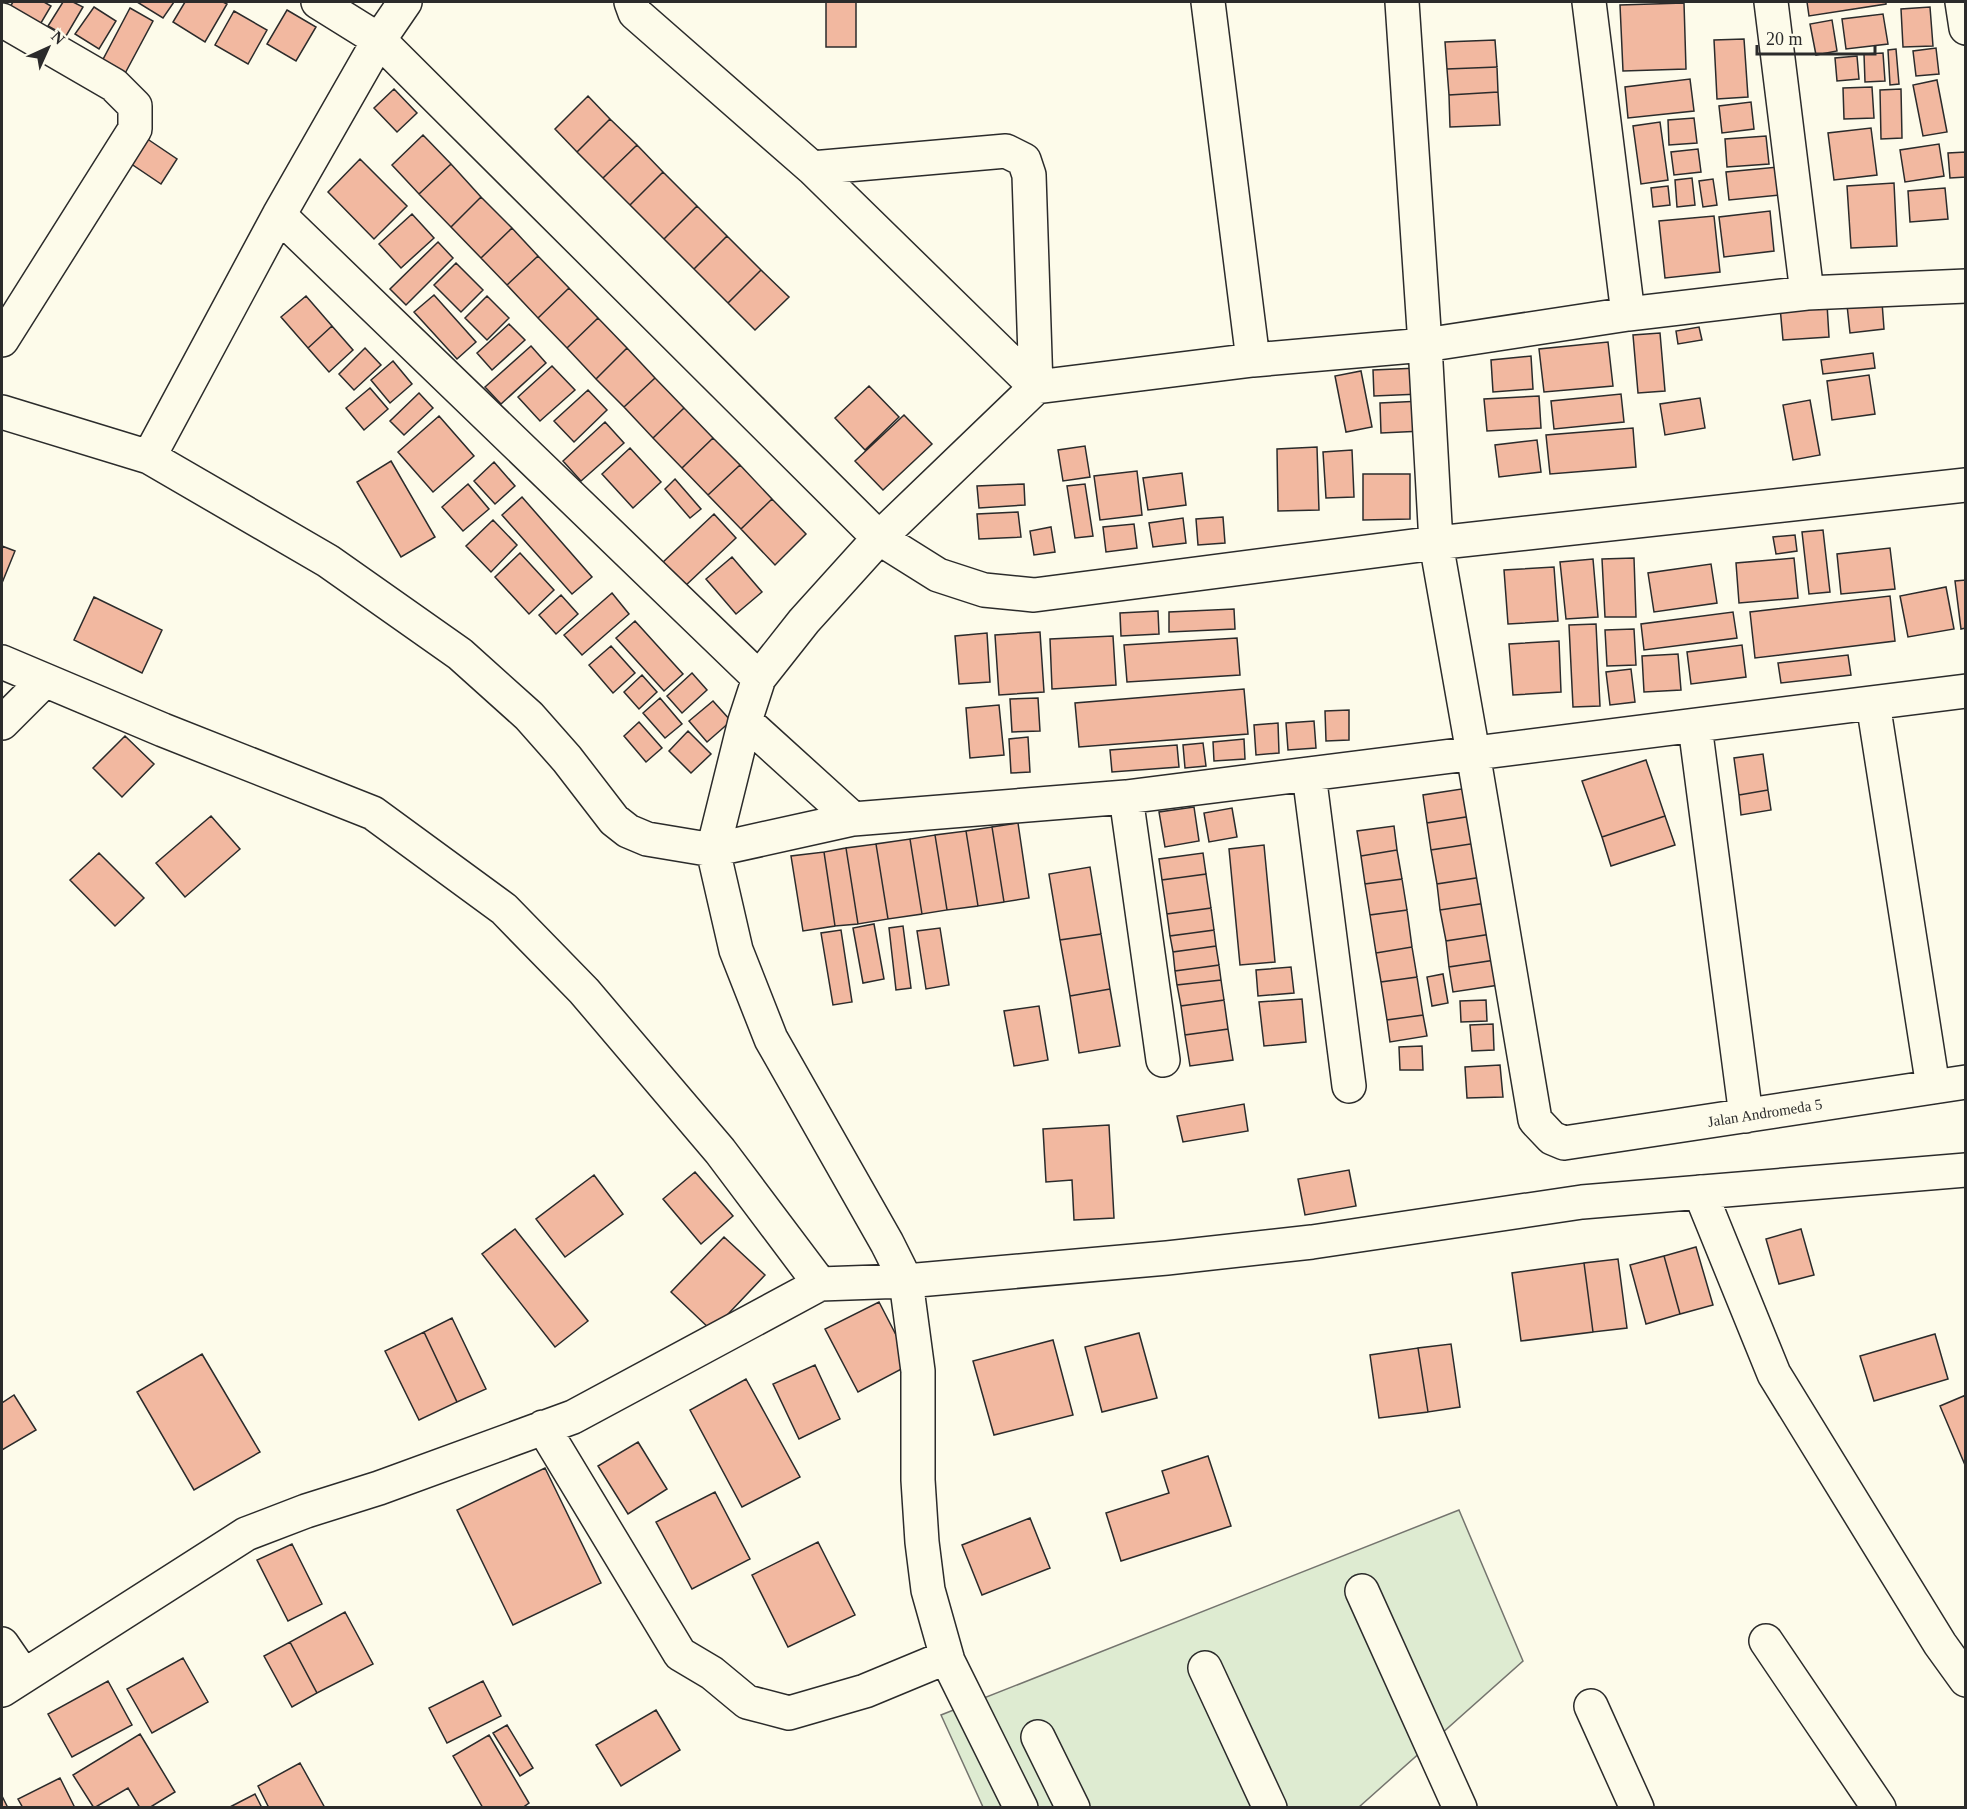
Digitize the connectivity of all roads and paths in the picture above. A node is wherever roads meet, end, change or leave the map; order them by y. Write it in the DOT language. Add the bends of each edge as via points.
graph roads {
  1 [pos="318,2"];
  2 [pos="405,2"];
  3 [pos="631,2"];
  4 [pos="1208,2"];
  5 [pos="1402,2"];
  6 [pos="1589,2"];
  7 [pos="1771,2"];
  8 [pos="1962,2"];
  9 [pos="2,20"];
  10 [pos="1965,28"];
  11 [pos="379,40"];
  12 [pos="812,168"];
  13 [pos="279,215"];
  14 [pos="1965,286"];
  15 [pos="1808,293"];
  16 [pos="1629,314"];
  17 [pos="2,340"];
  18 [pos="1425,345"];
  19 [pos="1253,360"];
  20 [pos="1036,387"];
  21 [pos="2,412"];
  22 [pos="149,457"];
  23 [pos="1965,485"];
  24 [pos="879,538"];
  25 [pos="1436,543"];
  26 [pos="2,662"];
  27 [pos="759,678"];
  28 [pos="44,681"];
  29 [pos="1965,691"];
  30 [pos="1873,703"];
  31 [pos="745,721"];
  32 [pos="2,723"];
  33 [pos="1695,726"];
  34 [pos="1473,753"];
  35 [pos="1309,774"];
  36 [pos="1126,797"];
  37 [pos="854,819"];
  38 [pos="713,850"];
  39 [pos="1163,1060"];
  40 [pos="1965,1082"];
  41 [pos="1349,1086"];
  42 [pos="1933,1087"];
  43 [pos="1746,1116"];
  44 [pos="1965,1170"];
  45 [pos="1700,1192"];
  46 [pos="906,1281"];
  47 [pos="820,1284"];
  48 [pos="543,1427"];
  49 [pos="1362,1591"];
  50 [pos="1766,1641"];
  51 [pos="2,1644"];
  52 [pos="947,1657"];
  53 [pos="1205,1668"];
  54 [pos="1965,1680"];
  55 [pos="13,1683"];
  56 [pos="1591,1706"];
  57 [pos="1038,1737"];
  58 [pos="1022,1808"];
  59 [pos="1073,1808"];
  60 [pos="1270,1808"];
  61 [pos="1460,1808"];
  62 [pos="1637,1808"];
  63 [pos="1879,1808"];
  1 -- 11 [label="street"];
  2 -- 11 [label="street"];
  3 -- 12 [label="street" via="635,13"];
  4 -- 19 [label="street"];
  5 -- 18 [label="street"];
  6 -- 16 [label="street"];
  7 -- 15 [label="street"];
  8 -- 10 [label="street"];
  9 -- 17 [label="street" via="114,85 135,106 135,129"];
  11 -- 13 [label="street"];
  11 -- 24 [label="street"];
  12 -- 20 [label="street"];
  12 -- 20 [label="street" via="1006,151 1024,160 1029,176"];
  13 -- 22 [label="street"];
  13 -- 27 [label="street"];
  14 -- 15 [label="street"];
  15 -- 16 [label="street"];
  16 -- 18 [label="street"];
  18 -- 19 [label="street"];
  18 -- 25 [label="street"];
  19 -- 20 [label="street"];
  20 -- 24 [label="street"];
  21 -- 22 [label="street"];
  22 -- 38 [label="street" via="328,561 460,654 529,716 614,820 628,831 647,839"];
  23 -- 25 [label="street"];
  24 -- 25 [label="street" via="938,575 984,590 1034,595"];
  24 -- 27 [label="street"];
  25 -- 34 [label="street"];
  26 -- 28 [label="street"];
  27 -- 31 [label="street"];
  28 -- 32 [label="street"];
  28 -- 47 [label="street" via="373,813 504,909 584,991 720,1151"];
  29 -- 30 [label="street"];
  30 -- 33 [label="street"];
  30 -- 42 [label="street"];
  31 -- 37 [label="street"];
  31 -- 38 [label="street"];
  33 -- 34 [label="street"];
  33 -- 43 [label="street"];
  34 -- 35 [label="street"];
  34 -- 43 [label="street, Jalan Andromeda 5" via="1534,1120 1552,1138 1564,1143"];
  35 -- 36 [label="street"];
  35 -- 41 [label="street"];
  36 -- 37 [label="street"];
  36 -- 39 [label="street"];
  37 -- 38 [label="street"];
  38 -- 46 [label="street" via="736,950 771,1039"];
  40 -- 42 [label="street, Jalan Andromeda 5"];
  42 -- 43 [label="street, Jalan Andromeda 5"];
  44 -- 45 [label="street"];
  45 -- 46 [label="street" via="1582,1202 1312,1242"];
  45 -- 54 [label="street" via="1774,1374"];
  46 -- 47 [label="street"];
  46 -- 52 [label="street" via="918,1371 922,1542 928,1590"];
  47 -- 48 [label="street" via="573,1417"];
  48 -- 52 [label="street" via="680,1654 712,1672 747,1702 789,1713 865,1691"];
  48 -- 55 [label="street" via="246,1534"];
  49 -- 61 [label="street"];
  50 -- 63 [label="street"];
  51 -- 55 [label="street"];
  52 -- 58 [label="street"];
  53 -- 60 [label="street"];
  56 -- 62 [label="street"];
  57 -- 59 [label="street"];
}
